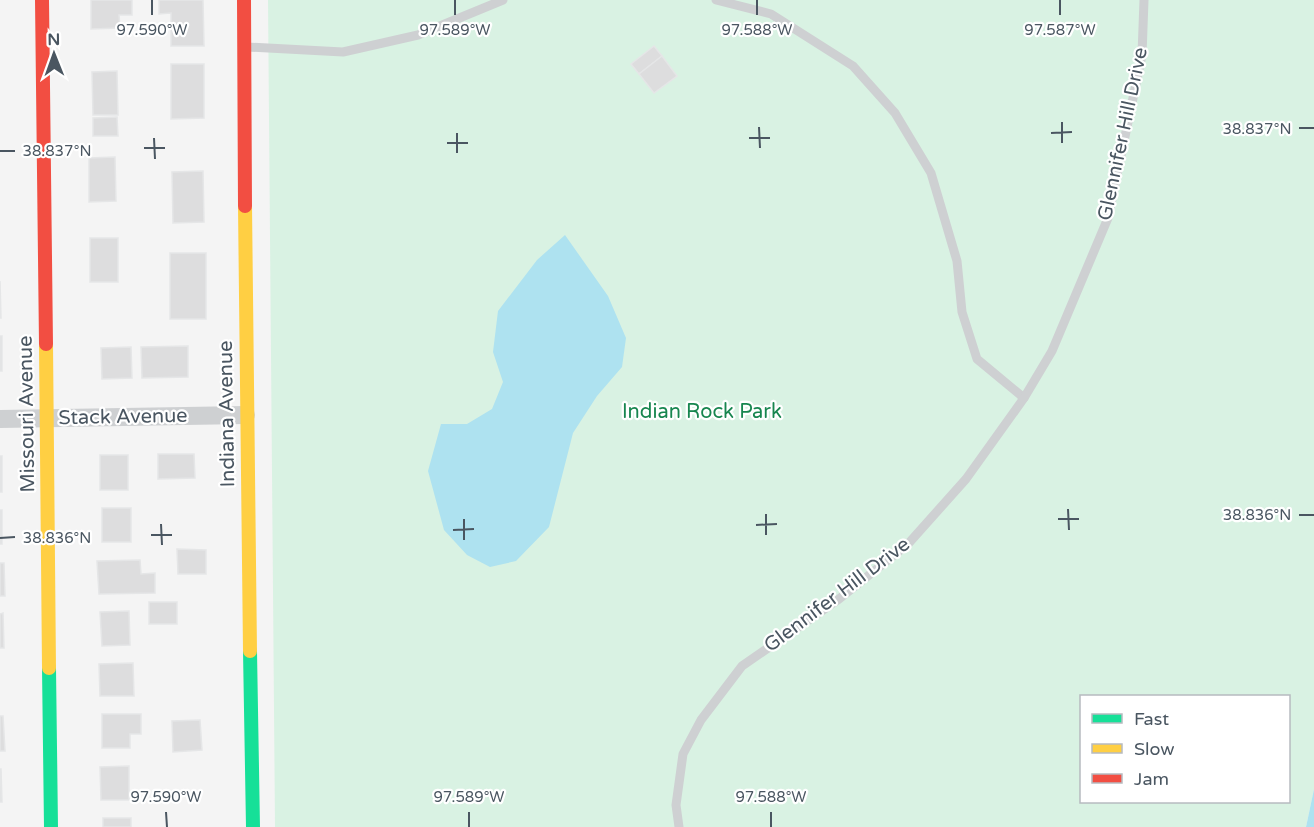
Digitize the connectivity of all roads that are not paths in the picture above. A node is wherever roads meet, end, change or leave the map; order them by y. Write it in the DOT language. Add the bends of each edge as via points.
graph roads {
  1 [pos="42,0"];
  2 [pos="244,0"];
  3 [pos="503,0"];
  4 [pos="716,0"];
  5 [pos="1144,0"];
  6 [pos="245,47"];
  7 [pos="1024,398"];
  8 [pos="246,415"];
  9 [pos="46,418"];
  10 [pos="0,419"];
  11 [pos="51,827"];
  12 [pos="253,827"];
  13 [pos="679,827"];
  1 -- 9 [label="street, Missouri Avenue"];
  2 -- 6 [label="street, Indiana Avenue"];
  3 -- 6 [label="lane" via="418,35 343,52"];
  4 -- 7 [label="lane" via="771,14 853,66 895,113 931,173 957,261 962,312 977,359"];
  5 -- 7 [label="lane, Glennifer Hill Drive" via="1143,55 1108,218 1052,351"];
  6 -- 8 [label="street, Indiana Avenue"];
  7 -- 13 [label="lane, Glennifer Hill Drive" via="966,479 908,544 839,599 742,666 701,720 683,754 676,805"];
  8 -- 9 [label="street, Stack Avenue"];
  8 -- 12 [label="street, Indiana Avenue"];
  9 -- 10 [label="street, Stack Avenue"];
  9 -- 11 [label="street, Missouri Avenue"];
}
